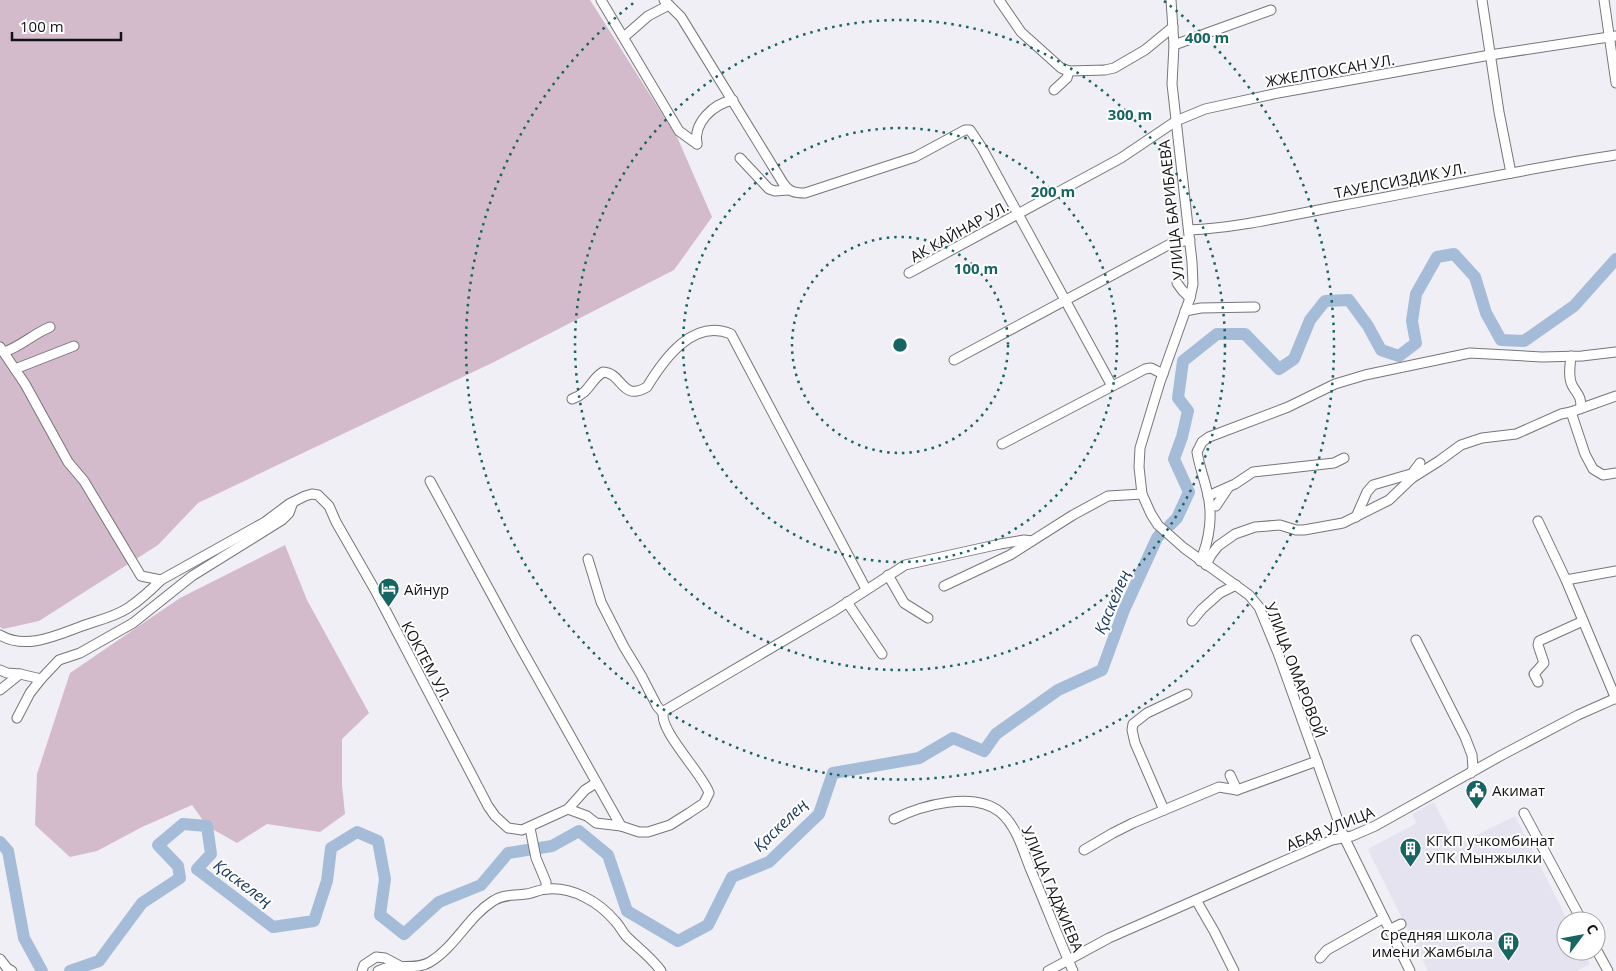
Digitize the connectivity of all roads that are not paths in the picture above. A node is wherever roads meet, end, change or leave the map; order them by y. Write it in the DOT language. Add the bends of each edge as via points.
graph roads {
  1 [pos="602,0"];
  2 [pos="999,0"];
  3 [pos="1171,0"];
  4 [pos="1482,0"];
  5 [pos="1604,0"];
  6 [pos="666,2"];
  7 [pos="1271,10"];
  8 [pos="1173,27"];
  9 [pos="624,37"];
  10 [pos="1612,37"];
  11 [pos="1174,44"];
  12 [pos="1490,56"];
  13 [pos="1069,72"];
  14 [pos="1616,83"];
  15 [pos="1054,90"];
  16 [pos="733,100"];
  17 [pos="1176,121"];
  18 [pos="1616,154"];
  19 [pos="740,158"];
  20 [pos="1511,173"];
  21 [pos="788,190"];
  22 [pos="1017,214"];
  23 [pos="1189,235"];
  24 [pos="909,273"];
  25 [pos="1177,283"];
  26 [pos="1190,298"];
  27 [pos="1064,300"];
  28 [pos="1255,307"];
  29 [pos="1185,311"];
  30 [pos="50,327"];
  31 [pos="74,346"];
  32 [pos="2,350"];
  33 [pos="1616,352"];
  34 [pos="1571,356"];
  35 [pos="954,360"];
  36 [pos="15,368"];
  37 [pos="1163,374"];
  38 [pos="1112,386"];
  39 [pos="1616,396"];
  40 [pos="572,400"];
  41 [pos="1581,408"];
  42 [pos="1572,412"];
  43 [pos="1002,444"];
  44 [pos="1344,458"];
  45 [pos="1420,463"];
  46 [pos="1616,473"];
  47 [pos="1413,476"];
  48 [pos="430,481"];
  49 [pos="1230,486"];
  50 [pos="1142,494"];
  51 [pos="1208,496"];
  52 [pos="294,502"];
  53 [pos="1216,506"];
  54 [pos="1356,517"];
  55 [pos="1538,521"];
  56 [pos="1032,541"];
  57 [pos="588,559"];
  58 [pos="1203,563"];
  59 [pos="1616,571"];
  60 [pos="888,575"];
  61 [pos="161,580"];
  62 [pos="1566,580"];
  63 [pos="1236,585"];
  64 [pos="944,586"];
  65 [pos="866,589"];
  66 [pos="847,602"];
  67 [pos="928,618"];
  68 [pos="1192,621"];
  69 [pos="1583,621"];
  70 [pos="0,635"];
  71 [pos="1416,640"];
  72 [pos="882,654"];
  73 [pos="0,670"];
  74 [pos="20,674"];
  75 [pos="41,679"];
  76 [pos="1538,682"];
  77 [pos="0,690"];
  78 [pos="1187,694"];
  79 [pos="1616,699"];
  80 [pos="663,713"];
  81 [pos="17,718"];
  82 [pos="1317,761"];
  83 [pos="1471,773"];
  84 [pos="1230,775"];
  85 [pos="596,783"];
  86 [pos="1237,790"];
  87 [pos="568,809"];
  88 [pos="1164,810"];
  89 [pos="1524,813"];
  90 [pos="894,819"];
  91 [pos="621,826"];
  92 [pos="530,828"];
  93 [pos="1344,837"];
  94 [pos="1084,850"];
  95 [pos="546,885"];
  96 [pos="1196,900"];
  97 [pos="1577,911"];
  98 [pos="1384,918"];
  99 [pos="1401,924"];
  100 [pos="1389,930"];
  101 [pos="1320,958"];
  102 [pos="0,959"];
  103 [pos="1068,959"];
  104 [pos="403,968"];
  105 [pos="12,971"];
  106 [pos="362,971"];
  107 [pos="378,971"];
  108 [pos="661,971"];
  109 [pos="1048,971"];
  110 [pos="1072,971"];
  111 [pos="1234,971"];
  112 [pos="1410,971"];
  1 -- 9 [label="street"];
  2 -- 13 [label="street" via="1021,32"];
  3 -- 8 [label="street, УЛИЦА БАРИБАЕВА"];
  4 -- 12 [label="street"];
  5 -- 10 [label="street"];
  6 -- 9 [label="street"];
  6 -- 16 [label="street" via="681,16"];
  7 -- 11 [label="street"];
  8 -- 11 [label="street, УЛИЦА БАРИБАЕВА"];
  8 -- 13 [label="street" via="1145,50 1114,68"];
  9 -- 16 [label="street" via="679,131 697,144 700,123 720,105"];
  10 -- 12 [label="street, ЖЖЕЛТОКСАН УЛ."];
  10 -- 14 [label="street"];
  11 -- 17 [label="street, УЛИЦА БАРИБАЕВА" via="1172,84"];
  12 -- 17 [label="street, ЖЖЕЛТОКСАН УЛ." via="1221,104"];
  12 -- 20 [label="street"];
  13 -- 15 [label="street"];
  16 -- 21 [label="street"];
  17 -- 22 [label="street, АК КАЙНАР УЛ." via="1135,150"];
  17 -- 23 [label="street, УЛИЦА БАРИБАЕВА"];
  18 -- 20 [label="street, ТАУЕЛСИЗДИК УЛ."];
  19 -- 21 [label="street" via="768,189"];
  20 -- 23 [label="street, ТАУЕЛСИЗДИК УЛ."];
  21 -- 22 [label="street" via="805,193 862,175 915,157 968,130 982,148"];
  22 -- 24 [label="street, АК КАЙНАР УЛ."];
  22 -- 27 [label="street"];
  23 -- 26 [label="street, УЛИЦА БАРИБАЕВА" via="1193,284"];
  23 -- 27 [label="street, ТАУЕЛСИЗДИК УЛ."];
  25 -- 26 [label="street"];
  26 -- 29 [label="street, УЛИЦА ОМАРОВОЙ"];
  27 -- 35 [label="street, ТАУЕЛСИЗДИК УЛ."];
  27 -- 38 [label="street"];
  28 -- 29 [label="street"];
  29 -- 37 [label="street, УЛИЦА ОМАРОВОЙ"];
  30 -- 32 [label="street" via="12,349"];
  31 -- 36 [label="street"];
  32 -- 36 [label="street"];
  33 -- 34 [label="street"];
  34 -- 41 [label="street" via="1572,385 1579,393"];
  34 -- 51 [label="street" via="1470,353 1335,384 1202,442 1197,452"];
  36 -- 61 [label="street" via="68,462 84,482 141,576"];
  37 -- 38 [label="street" via="1151,368 1145,369"];
  37 -- 50 [label="street, УЛИЦА ОМАРОВОЙ" via="1140,448"];
  38 -- 43 [label="street"];
  39 -- 41 [label="street"];
  40 -- 65 [label="street" via="587,391 603,372 612,374 629,391 643,389 683,341 716,329 731,334"];
  41 -- 42 [label="street"];
  42 -- 46 [label="street" via="1593,469 1603,476"];
  42 -- 47 [label="street" via="1516,434 1482,438 1461,445"];
  44 -- 49 [label="street" via="1334,464 1253,472"];
  45 -- 47 [label="street"];
  47 -- 54 [label="street" via="1389,500"];
  47 -- 54 [label="street" via="1373,485"];
  48 -- 85 [label="street"];
  49 -- 51 [label="street"];
  49 -- 53 [label="street"];
  50 -- 56 [label="street" via="1108,496"];
  50 -- 58 [label="street, УЛИЦА ОМАРОВОЙ" via="1158,526"];
  51 -- 58 [label="street" via="1209,529"];
  52 -- 61 [label="street" via="265,522"];
  52 -- 75 [label="street" via="282,520 192,576 125,628 80,653 58,660"];
  52 -- 92 [label="street, КОКТЕМ УЛ." via="305,496 318,495 331,509 488,806 502,824 516,830"];
  54 -- 58 [label="street" via="1343,523 1304,530 1280,525 1255,527 1226,540"];
  55 -- 62 [label="street"];
  56 -- 60 [label="street" via="1000,544 912,562"];
  56 -- 64 [label="street"];
  57 -- 80 [label="street" via="601,602"];
  58 -- 63 [label="street, УЛИЦА ОМАРОВОЙ"];
  59 -- 62 [label="street"];
  60 -- 65 [label="street"];
  60 -- 67 [label="street" via="904,602"];
  61 -- 70 [label="street" via="117,614 48,639 12,640"];
  62 -- 69 [label="street"];
  63 -- 68 [label="street" via="1220,593"];
  63 -- 82 [label="street, УЛИЦА ОМАРОВОЙ" via="1259,607"];
  65 -- 66 [label="street"];
  66 -- 72 [label="street"];
  66 -- 80 [label="street"];
  69 -- 76 [label="street" via="1539,642 1544,661 1534,674"];
  69 -- 79 [label="street"];
  71 -- 83 [label="street" via="1472,756"];
  73 -- 74 [label="street"];
  74 -- 75 [label="street"];
  74 -- 77 [label="street"];
  75 -- 81 [label="street"];
  78 -- 88 [label="street" via="1147,712 1133,724 1135,743"];
  79 -- 83 [label="street, АБАЯ УЛИЦА" via="1578,715"];
  80 -- 91 [label="street" via="670,734 707,787 708,798 689,813 655,830 639,832"];
  82 -- 86 [label="street"];
  82 -- 93 [label="street, УЛИЦА ОМАРОВОЙ"];
  83 -- 93 [label="street, АБАЯ УЛИЦА" via="1428,800"];
  84 -- 86 [label="street"];
  85 -- 87 [label="street"];
  85 -- 91 [label="street"];
  86 -- 88 [label="street" via="1219,788"];
  87 -- 91 [label="street" via="596,823"];
  87 -- 92 [label="street"];
  88 -- 94 [label="street"];
  89 -- 97 [label="street"];
  90 -- 103 [label="street, УЛИЦА ГАДЖИЕВА" via="960,800 986,804 1000,811 1011,824"];
  92 -- 95 [label="street"];
  93 -- 96 [label="street, АБАЯ УЛИЦА"];
  93 -- 98 [label="street, УЛИЦА ОМАРОВОЙ"];
  95 -- 104 [label="street" via="526,894 500,896 483,908 448,948 429,963"];
  95 -- 108 [label="street" via="558,885 608,913"];
  96 -- 103 [label="street, АБАЯ УЛИЦА"];
  96 -- 111 [label="street"];
  98 -- 100 [label="street, УЛИЦА ОМАРОВОЙ"];
  98 -- 101 [label="street" via="1327,950"];
  99 -- 100 [label="street"];
  100 -- 112 [label="street, УЛИЦА ОМАРОВОЙ"];
  102 -- 105 [label="street"];
  103 -- 109 [label="street, АБАЯ УЛИЦА"];
  103 -- 110 [label="street, УЛИЦА ГАДЖИЕВА"];
  104 -- 106 [label="street" via="376,957 364,965"];
  104 -- 107 [label="street"];
}
